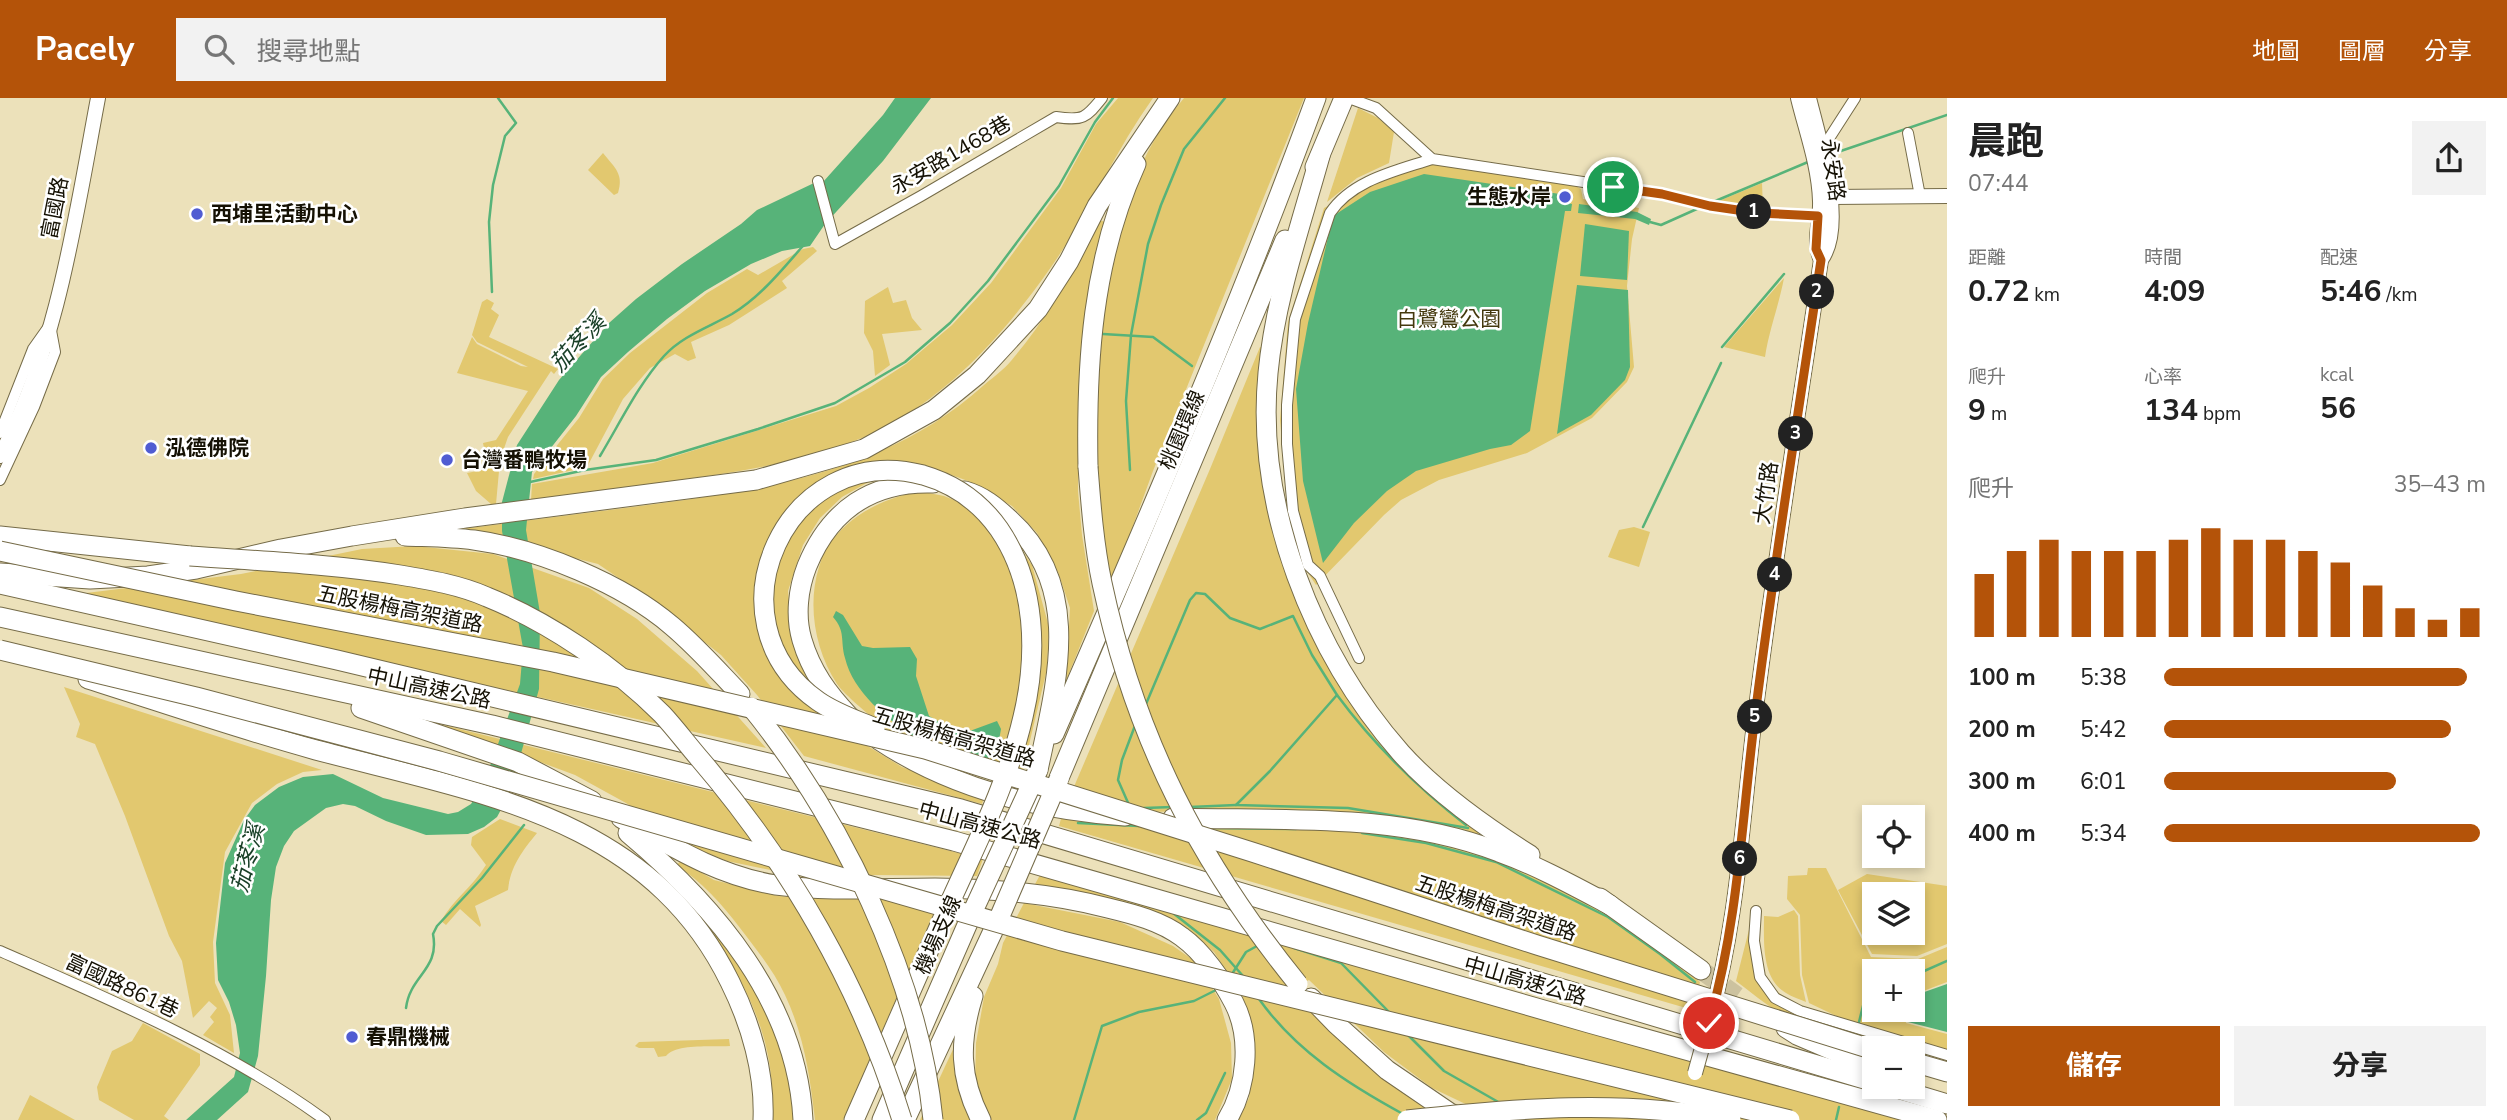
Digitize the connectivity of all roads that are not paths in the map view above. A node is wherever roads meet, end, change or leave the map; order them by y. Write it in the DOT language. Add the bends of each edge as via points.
graph roads {
  1 [pos="97,98"];
  2 [pos="1102,98"];
  3 [pos="1170,98"];
  4 [pos="1316,98"];
  5 [pos="1798,98"];
  6 [pos="1809,98"];
  7 [pos="1855,98"];
  8 [pos="1345,100"];
  9 [pos="1158,115"];
  10 [pos="1908,133"];
  11 [pos="1818,155"];
  12 [pos="1320,156"];
  13 [pos="1432,159"];
  14 [pos="818,181"];
  15 [pos="1920,196"];
  16 [pos="1947,196"];
  17 [pos="1824,205"];
  18 [pos="1819,255"];
  19 [pos="50,325"];
  20 [pos="4,436"];
  21 [pos="0,456"];
  22 [pos="0,480"];
  23 [pos="0,536"];
  24 [pos="352,536"];
  25 [pos="0,551"];
  26 [pos="0,573"];
  27 [pos="0,584"];
  28 [pos="0,617"];
  29 [pos="0,651"];
  30 [pos="1359,658"];
  31 [pos="925,750"];
  32 [pos="1038,770"];
  33 [pos="569,788"];
  34 [pos="1610,905"];
  35 [pos="1756,911"];
  36 [pos="991,936"];
  37 [pos="0,951"];
  38 [pos="1701,970"];
  39 [pos="1737,996"];
  40 [pos="1862,1046"];
  41 [pos="1947,1055"];
  42 [pos="1862,1063"];
  43 [pos="1925,1066"];
  44 [pos="1947,1072"];
  45 [pos="1862,1078"];
  46 [pos="1925,1090"];
  47 [pos="1925,1096"];
  48 [pos="1947,1101"];
  49 [pos="325,1120"];
  50 [pos="763,1120"];
  51 [pos="803,1120"];
  52 [pos="853,1120"];
  53 [pos="882,1120"];
  54 [pos="904,1120"];
  55 [pos="933,1120"];
  56 [pos="981,1120"];
  57 [pos="1227,1120"];
  58 [pos="1407,1120"];
  59 [pos="1468,1120"];
  60 [pos="1682,1120"];
  61 [pos="1731,1120"];
  62 [pos="1790,1120"];
  63 [pos="1937,1120"];
  1 -- 19 [label="main road, 富國路" via="61,291"];
  2 -- 14 [label="street, 永安路1468巷" via="1088,116 1075,120 1056,117 835,244"];
  3 -- 9 [label="highway"];
  4 -- 32 [label="highway, 桃園環線" via="1174,456"];
  5 -- 11 [label="main road, 永安路"];
  6 -- 11 [label="main road, 永安路"];
  7 -- 11 [label="street"];
  8 -- 12 [label="highway, 桃園環線"];
  8 -- 13 [label="street" via="1376,108"];
  9 -- 24 [label="highway" via="1097,206 1038,309 977,375 934,410 864,449 756,480"];
  9 -- 59 [label="highway, bridge" via="1113,222 1088,366 1093,529 1133,698 1178,805 1257,934 1336,1024 1387,1070"];
  10 -- 15 [label="street"];
  11 -- 17 [label="main road, 永安路"];
  12 -- 34 [label="highway" via="1275,322 1268,374 1266,408 1277,504 1291,560 1342,675 1403,755 1484,825"];
  12 -- 36 [label="highway, 桃園環線, bridge"];
  13 -- 17 [label="street" via="1758,213"];
  13 -- 30 [label="street" via="1356,186 1337,202 1295,319 1287,431 1293,511 1308,565 1320,576"];
  15 -- 16 [label="main road"];
  15 -- 17 [label="main road"];
  17 -- 18 [label="main road, 永安路"];
  17 -- 18 [label="main road, 大竹路" via="1829,250"];
  18 -- 60 [label="main road, 大竹路, bridge" via="1753,732 1731,929 1723,977"];
  19 -- 20 [label="main road, 富國路"];
  19 -- 22 [label="street, 富國路" via="55,352"];
  20 -- 21 [label="main road, 富國路"];
  23 -- 54 [label="highway, bridge" via="354,568 439,582 487,596 562,635 662,714 738,806 813,917 851,987"];
  24 -- 26 [label="highway" via="148,576 90,579"];
  24 -- 55 [label="highway, bridge" via="474,540 592,576 671,625 740,694 810,791 883,932 922,1049"];
  25 -- 31 [label="highway, 五股楊梅高架道路, bridge" via="553,662"];
  27 -- 45 [label="highway, 中山高速公路" via="961,808"];
  28 -- 33 [label="highway" via="371,710 518,762"];
  28 -- 63 [label="highway, 中山高速公路" via="492,725 968,845"];
  29 -- 50 [label="highway, bridge" via="297,745 504,801 577,829 615,851 653,880 690,918 718,957 754,1046"];
  29 -- 62 [label="highway, bridge" via="439,761 1062,941"];
  31 -- 40 [label="highway, 五股楊梅高架道路, bridge"];
  31 -- 52 [label="highway, bridge" via="817,701 778,654 764,616 770,555 791,519 828,486 877,471 941,480 993,521 1016,559 1026,587 1031,650 1024,715 1008,770"];
  32 -- 34 [label="highway" via="1060,657 1057,610 1050,578 1037,551 993,504 971,492 915,482 890,486 863,498 827,527 813,552 802,578 801,638 828,695 856,724 921,765 1042,806 1087,813 1314,818 1444,836 1550,873"];
  32 -- 53 [label="highway, 機場支線, bridge"];
  33 -- 51 [label="highway" via="655,855 703,903 754,970 780,1021 798,1079"];
  33 -- 57 [label="highway" via="696,860 772,884 817,890 945,888 1035,894 1083,901 1156,923 1182,937 1202,958 1237,1009 1244,1068"];
  34 -- 38 [label="highway"];
  35 -- 41 [label="street" via="1754,941 1760,977 1775,998 1800,1011"];
  36 -- 54 [label="highway"];
  36 -- 56 [label="highway" via="965,1022 962,1056 972,1102"];
  37 -- 49 [label="street, 富國路861巷" via="126,1007 225,1058"];
  39 -- 42 [label="highway" via="1797,1035"];
  43 -- 44 [label="highway"];
  46 -- 48 [label="highway"];
  47 -- 48 [label="highway"];
  58 -- 61 [label="highway, bridge" via="1503,1110 1629,1108"];
}
